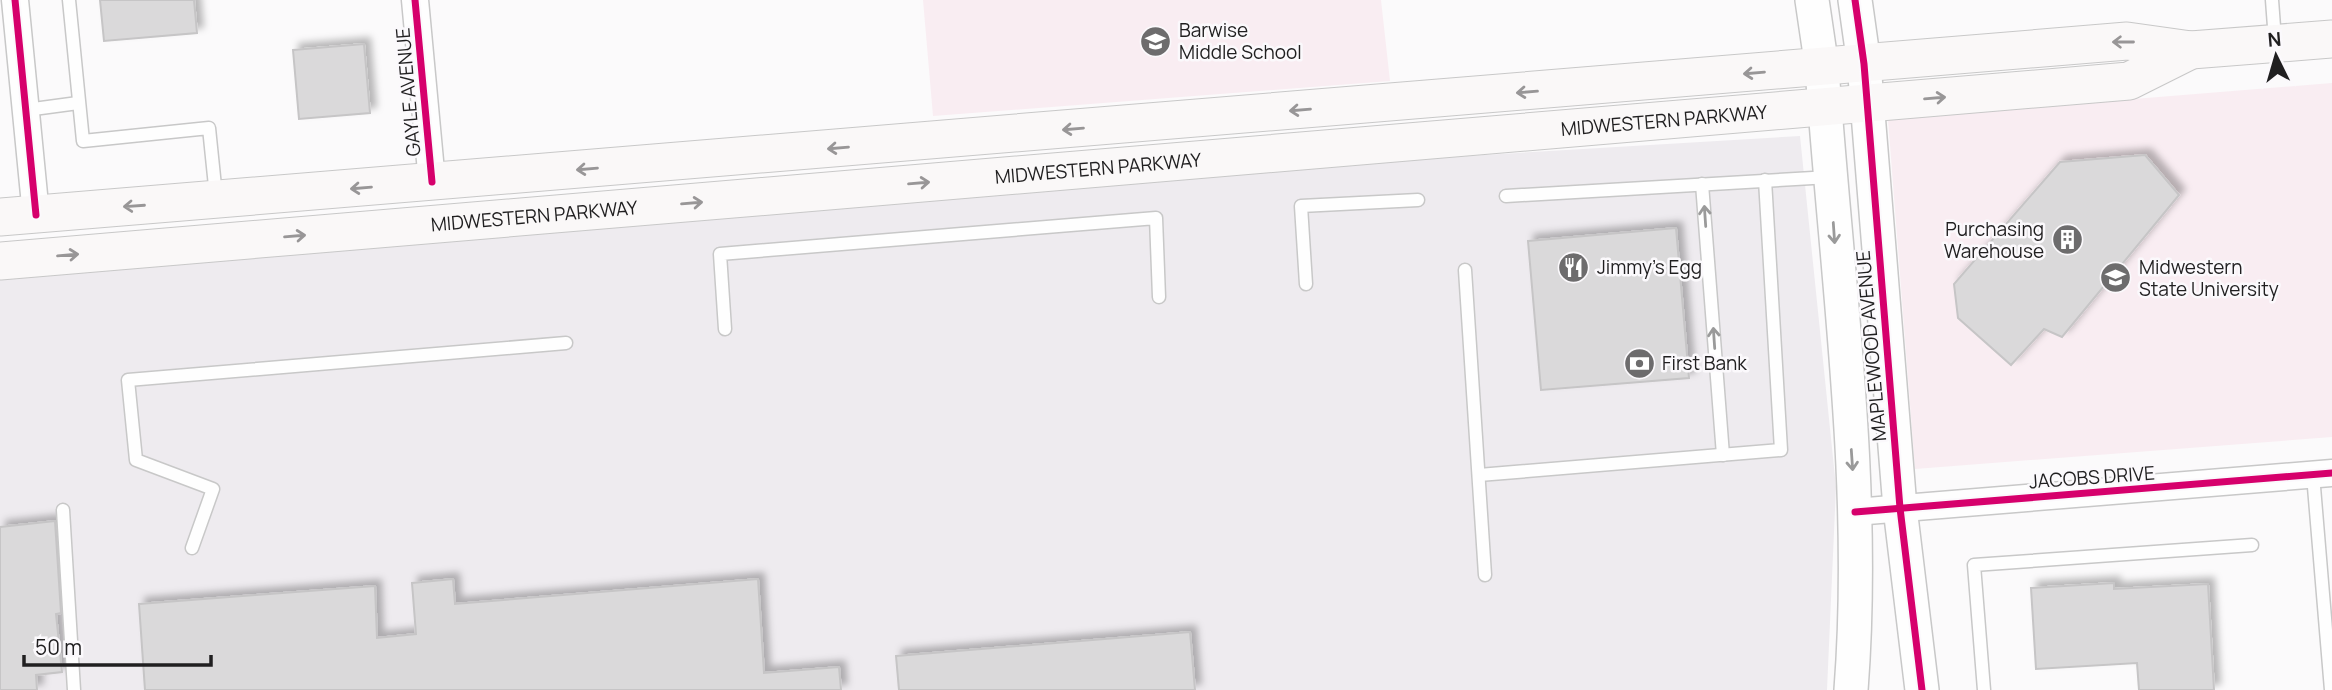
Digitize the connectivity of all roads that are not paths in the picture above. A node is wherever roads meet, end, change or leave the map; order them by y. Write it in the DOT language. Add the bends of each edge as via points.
graph roads {
  1 [pos="15,0"];
  2 [pos="69,0"];
  3 [pos="415,0"];
  4 [pos="1812,0"];
  5 [pos="1855,0"];
  6 [pos="2272,0"];
  7 [pos="2332,39"];
  8 [pos="2275,44"];
  9 [pos="2191,50"];
  10 [pos="1864,64"];
  11 [pos="1822,68"];
  12 [pos="78,103"];
  13 [pos="1867,103"];
  14 [pos="1824,107"];
  15 [pos="26,110"];
  16 [pos="1231,116"];
  17 [pos="1235,156"];
  18 [pos="638,165"];
  19 [pos="1830,177"];
  20 [pos="1765,180"];
  21 [pos="432,182"];
  22 [pos="1702,184"];
  23 [pos="1506,196"];
  24 [pos="216,200"];
  25 [pos="1418,200"];
  26 [pos="642,207"];
  27 [pos="36,215"];
  28 [pos="0,218"];
  29 [pos="437,224"];
  30 [pos="0,261"];
  31 [pos="1465,270"];
  32 [pos="1306,284"];
  33 [pos="1159,297"];
  34 [pos="725,329"];
  35 [pos="566,343"];
  36 [pos="1723,455"];
  37 [pos="2322,474"];
  38 [pos="1479,475"];
  39 [pos="1899,508"];
  40 [pos="63,510"];
  41 [pos="1855,512"];
  42 [pos="2252,545"];
  43 [pos="192,548"];
  44 [pos="1485,575"];
  45 [pos="74,690"];
  46 [pos="1851,690"];
  47 [pos="1922,690"];
  48 [pos="1984,690"];
  49 [pos="2332,690"];
  1 -- 15 [label="street"];
  2 -- 12 [label="lane"];
  3 -- 21 [label="street, GAYLE AVENUE"];
  4 -- 11 [label="street, MAPLEWOOD AVENUE"];
  5 -- 10 [label="street, MAPLEWOOD AVENUE"];
  6 -- 8 [label="lane"];
  7 -- 8 [label="main road, MIDWESTERN PARKWAY"];
  8 -- 9 [label="main road, MIDWESTERN PARKWAY"];
  9 -- 10 [label="main road, MIDWESTERN PARKWAY, one-way" via="2126,41"];
  13 -- 9 [label="main road, MIDWESTERN PARKWAY, one-way" via="2129,81"];
  10 -- 11 [label="main road, MIDWESTERN PARKWAY"];
  10 -- 13 [label="street, MAPLEWOOD AVENUE"];
  11 -- 14 [label="street, MAPLEWOOD AVENUE"];
  11 -- 16 [label="main road, MIDWESTERN PARKWAY, one-way"];
  12 -- 15 [label="lane"];
  12 -- 24 [label="lane" via="83,141 209,128"];
  13 -- 14 [label="main road, MIDWESTERN PARKWAY"];
  13 -- 39 [label="street, MAPLEWOOD AVENUE"];
  14 -- 17 [label="main road, MIDWESTERN PARKWAY"];
  14 -- 19 [label="street, MAPLEWOOD AVENUE"];
  15 -- 27 [label="street"];
  16 -- 17 [label="main road"];
  16 -- 18 [label="main road, MIDWESTERN PARKWAY, one-way"];
  26 -- 17 [label="main road, MIDWESTERN PARKWAY, one-way"];
  18 -- 21 [label="main road, MIDWESTERN PARKWAY, one-way"];
  18 -- 26 [label="main road"];
  19 -- 20 [label="lane"];
  19 -- 41 [label="street, MAPLEWOOD AVENUE, one-way"];
  20 -- 22 [label="lane"];
  20 -- 36 [label="lane" via="1781,450"];
  21 -- 24 [label="main road, MIDWESTERN PARKWAY, one-way"];
  21 -- 29 [label="main road"];
  22 -- 23 [label="lane"];
  36 -- 22 [label="lane, one-way"];
  24 -- 27 [label="main road, MIDWESTERN PARKWAY, one-way"];
  25 -- 32 [label="lane" via="1301,206"];
  26 -- 29 [label="main road, MIDWESTERN PARKWAY"];
  27 -- 28 [label="main road, MIDWESTERN PARKWAY"];
  30 -- 29 [label="main road, MIDWESTERN PARKWAY, one-way"];
  31 -- 38 [label="lane"];
  33 -- 34 [label="lane" via="1156,218 720,254"];
  35 -- 43 [label="lane" via="128,380 136,460 213,489"];
  36 -- 38 [label="lane"];
  37 -- 39 [label="street, JACOBS DRIVE"];
  37 -- 49 [label="lane"];
  38 -- 44 [label="lane"];
  39 -- 41 [label="street, JACOBS DRIVE"];
  39 -- 47 [label="street, MAPLEWOOD AVENUE"];
  40 -- 45 [label="lane"];
  41 -- 46 [label="street, MAPLEWOOD AVENUE"];
  42 -- 48 [label="lane" via="1974,565"];
}
